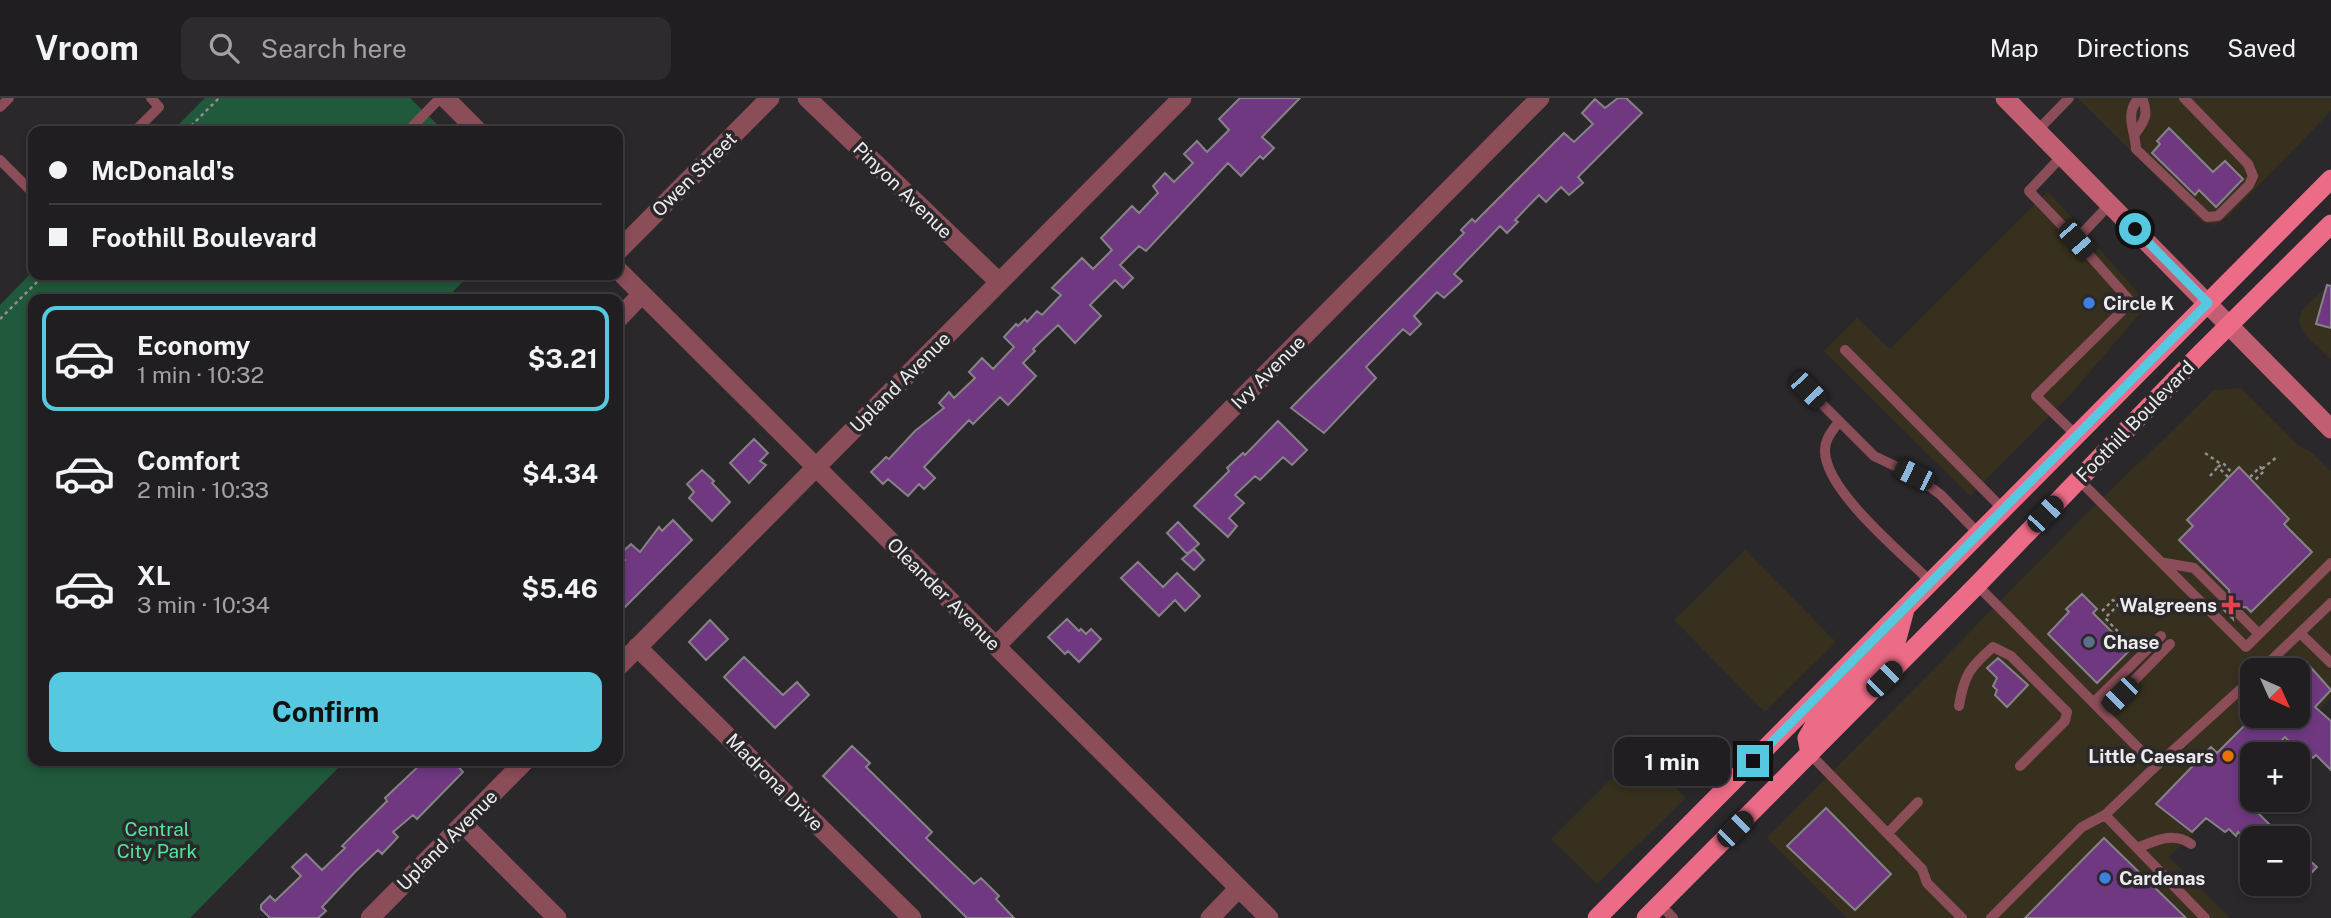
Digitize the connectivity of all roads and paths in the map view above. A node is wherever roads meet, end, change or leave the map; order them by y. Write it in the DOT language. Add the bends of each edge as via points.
graph roads {
  1 [pos="9,98"];
  2 [pos="151,98"];
  3 [pos="219,98"];
  4 [pos="443,98"];
  5 [pos="770,98"];
  6 [pos="807,98"];
  7 [pos="1182,98"];
  8 [pos="1540,98"];
  9 [pos="2005,98"];
  10 [pos="2069,98"];
  11 [pos="2141,98"];
  12 [pos="2184,98"];
  13 [pos="0,107"];
  14 [pos="140,126"];
  15 [pos="191,126"];
  16 [pos="413,126"];
  17 [pos="473,126"];
  18 [pos="2037,131"];
  19 [pos="2062,156"];
  20 [pos="0,160"];
  21 [pos="2331,179"];
  22 [pos="28,188"];
  23 [pos="2110,204"];
  24 [pos="2331,224"];
  25 [pos="2076,240"];
  26 [pos="623,246"];
  27 [pos="623,275"];
  28 [pos="39,280"];
  29 [pos="999,282"];
  30 [pos="642,294"];
  31 [pos="2208,303"];
  32 [pos="623,314"];
  33 [pos="0,319"];
  34 [pos="2229,324"];
  35 [pos="1844,350"];
  36 [pos="1808,390"];
  37 [pos="1839,422"];
  38 [pos="2331,429"];
  39 [pos="2076,435"];
  40 [pos="2205,453"];
  41 [pos="2278,456"];
  42 [pos="2220,465"];
  43 [pos="816,467"];
  44 [pos="2262,469"];
  45 [pos="2232,473"];
  46 [pos="2210,476"];
  47 [pos="2228,477"];
  48 [pos="2250,477"];
  49 [pos="2078,479"];
  50 [pos="2254,481"];
  51 [pos="2003,509"];
  52 [pos="1979,534"];
  53 [pos="2164,563"];
  54 [pos="2331,563"];
  55 [pos="1931,582"];
  56 [pos="1977,585"];
  57 [pos="2223,597"];
  58 [pos="2331,603"];
  59 [pos="1905,608"];
  60 [pos="2102,611"];
  61 [pos="2239,614"];
  62 [pos="2300,633"];
  63 [pos="2259,634"];
  64 [pos="2159,638"];
  65 [pos="2170,644"];
  66 [pos="996,646"];
  67 [pos="638,647"];
  68 [pos="2274,658"];
  69 [pos="623,662"];
  70 [pos="2331,663"];
  71 [pos="2240,690"];
  72 [pos="2094,702"];
  73 [pos="1959,706"];
  74 [pos="2103,712"];
  75 [pos="1810,754"];
  76 [pos="520,766"];
  77 [pos="2020,766"];
  78 [pos="2156,766"];
  79 [pos="1918,802"];
  80 [pos="2105,815"];
  81 [pos="463,824"];
  82 [pos="1888,833"];
  83 [pos="2191,844"];
  84 [pos="2137,848"];
  85 [pos="1240,888"];
  86 [pos="1666,911"];
  87 [pos="370,918"];
  88 [pos="557,918"];
  89 [pos="912,918"];
  90 [pos="1210,918"];
  91 [pos="1269,918"];
  92 [pos="1597,918"];
  93 [pos="1646,918"];
  94 [pos="1962,918"];
  95 [pos="1991,918"];
  96 [pos="2205,918"];
  1 -- 13 [label="lane"];
  2 -- 14 [label="lane" via="159,107"];
  3 -- 15 [label="path"];
  4 -- 16 [label="lane"];
  4 -- 17 [label="street"];
  5 -- 26 [label="street, Owen Street"];
  6 -- 29 [label="street, Pinyon Avenue"];
  7 -- 29 [label="street, Upland Avenue"];
  8 -- 66 [label="street, Ivy Avenue"];
  9 -- 18 [label="main road"];
  10 -- 18 [label="lane"];
  11 -- 12 [label="lane" via="2133,104 2129,117 2136,149 2207,217 2218,216 2253,176 2248,164"];
  18 -- 19 [label="main road"];
  19 -- 23 [label="main road"];
  19 -- 25 [label="lane" via="2029,191"];
  20 -- 22 [label="lane"];
  21 -- 31 [label="main road, Foothill Boulevard"];
  23 -- 25 [label="lane"];
  23 -- 31 [label="main road"];
  24 -- 34 [label="main road, Foothill Boulevard"];
  25 -- 39 [label="lane" via="2131,302 2036,396"];
  27 -- 30 [label="street, Oleander Avenue"];
  28 -- 33 [label="path"];
  29 -- 43 [label="street, Upland Avenue"];
  30 -- 32 [label="street"];
  30 -- 43 [label="street, Oleander Avenue"];
  31 -- 34 [label="main road"];
  31 -- 39 [label="main road, Foothill Boulevard"];
  34 -- 38 [label="main road"];
  34 -- 49 [label="main road, Foothill Boulevard"];
  35 -- 51 [label="lane"];
  36 -- 37 [label="lane"];
  37 -- 52 [label="lane" via="1874,456 1914,475 1941,495"];
  37 -- 55 [label="lane" via="1825,450 1832,476 1864,517"];
  39 -- 51 [label="main road, Foothill Boulevard"];
  40 -- 42 [label="path"];
  41 -- 44 [label="path"];
  42 -- 45 [label="path"];
  42 -- 46 [label="path"];
  42 -- 47 [label="path"];
  43 -- 66 [label="street, Oleander Avenue"];
  43 -- 67 [label="street, Upland Avenue"];
  44 -- 48 [label="path"];
  44 -- 50 [label="path"];
  49 -- 53 [label="lane"];
  49 -- 56 [label="main road, Foothill Boulevard"];
  51 -- 52 [label="main road, Foothill Boulevard"];
  52 -- 55 [label="main road, Foothill Boulevard"];
  53 -- 57 [label="lane" via="2194,568"];
  53 -- 63 [label="lane" via="2246,647"];
  54 -- 63 [label="lane"];
  55 -- 59 [label="main road, Foothill Boulevard"];
  56 -- 72 [label="lane"];
  56 -- 75 [label="main road, Foothill Boulevard"];
  58 -- 62 [label="lane"];
  59 -- 75 [label="main road" via="1897,639 1814,726 1807,738"];
  59 -- 92 [label="main road, Foothill Boulevard"];
  60 -- 64 [label="path" via="2113,600 2118,605 2105,618 2135,649"];
  61 -- 63 [label="lane"];
  62 -- 68 [label="lane"];
  62 -- 70 [label="lane"];
  64 -- 72 [label="lane"];
  65 -- 74 [label="lane"];
  66 -- 85 [label="street, Oleander Avenue"];
  67 -- 69 [label="street, Upland Avenue"];
  67 -- 89 [label="street, Madrona Drive"];
  71 -- 78 [label="lane"];
  72 -- 74 [label="lane"];
  73 -- 77 [label="lane" via="1962,683 1972,665 1993,647 2011,656 2067,712 2065,721"];
  74 -- 78 [label="lane"];
  75 -- 82 [label="lane"];
  75 -- 86 [label="main road, Foothill Boulevard"];
  76 -- 81 [label="street, Upland Avenue"];
  78 -- 80 [label="lane"];
  79 -- 82 [label="lane"];
  80 -- 84 [label="lane"];
  80 -- 95 [label="lane" via="2082,827"];
  81 -- 87 [label="street, Upland Avenue"];
  81 -- 88 [label="street"];
  82 -- 94 [label="lane"];
  83 -- 84 [label="lane" via="2168,837"];
  84 -- 96 [label="lane"];
  85 -- 90 [label="street"];
  85 -- 91 [label="street, Oleander Avenue"];
  86 -- 93 [label="main road, Foothill Boulevard"];
}
